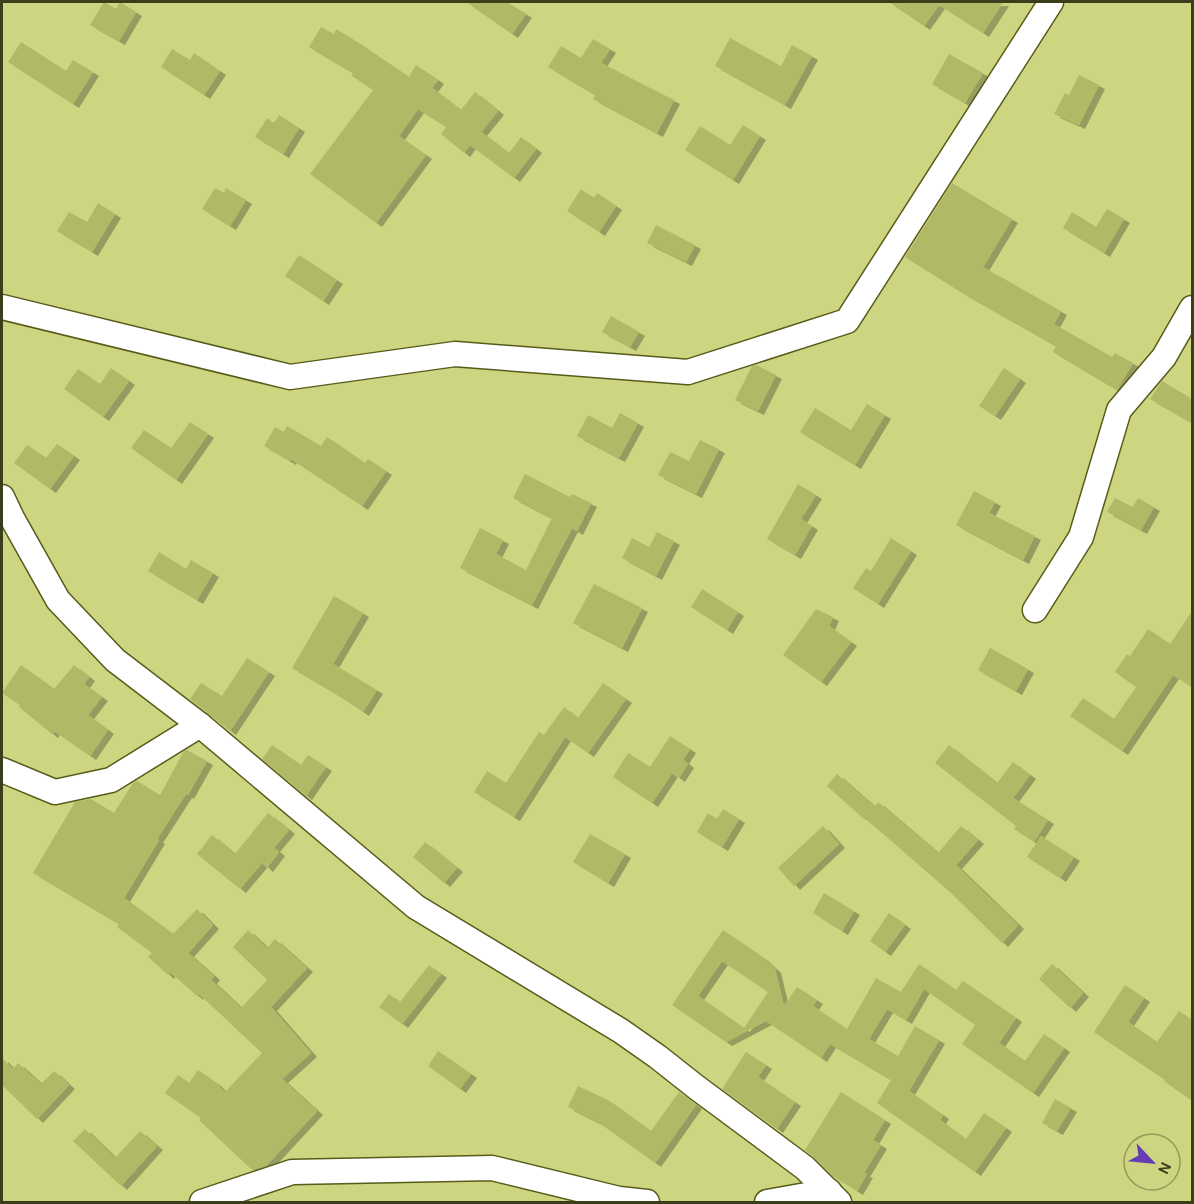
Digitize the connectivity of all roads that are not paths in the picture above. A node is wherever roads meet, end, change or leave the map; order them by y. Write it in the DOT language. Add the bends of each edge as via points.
graph roads {
  1 [pos="1051,2"];
  2 [pos="2,307"];
  3 [pos="1192,308"];
  4 [pos="2,497"];
  5 [pos="1035,610"];
  6 [pos="200,725"];
  7 [pos="2,770"];
  8 [pos="834,1197"];
  9 [pos="202,1203"];
  10 [pos="647,1203"];
  11 [pos="767,1203"];
  1 -- 2 [label="street" via="847,321 688,372 455,354 291,377"];
  3 -- 5 [label="street" via="1164,357 1119,410 1081,537"];
  4 -- 6 [label="street" via="58,600 115,660"];
  6 -- 7 [label="street" via="111,780 56,792"];
  6 -- 8 [label="street" via="416,907 621,1030 805,1168"];
  8 -- 11 [label="street"];
  9 -- 10 [label="street" via="292,1172 492,1168"];
}
